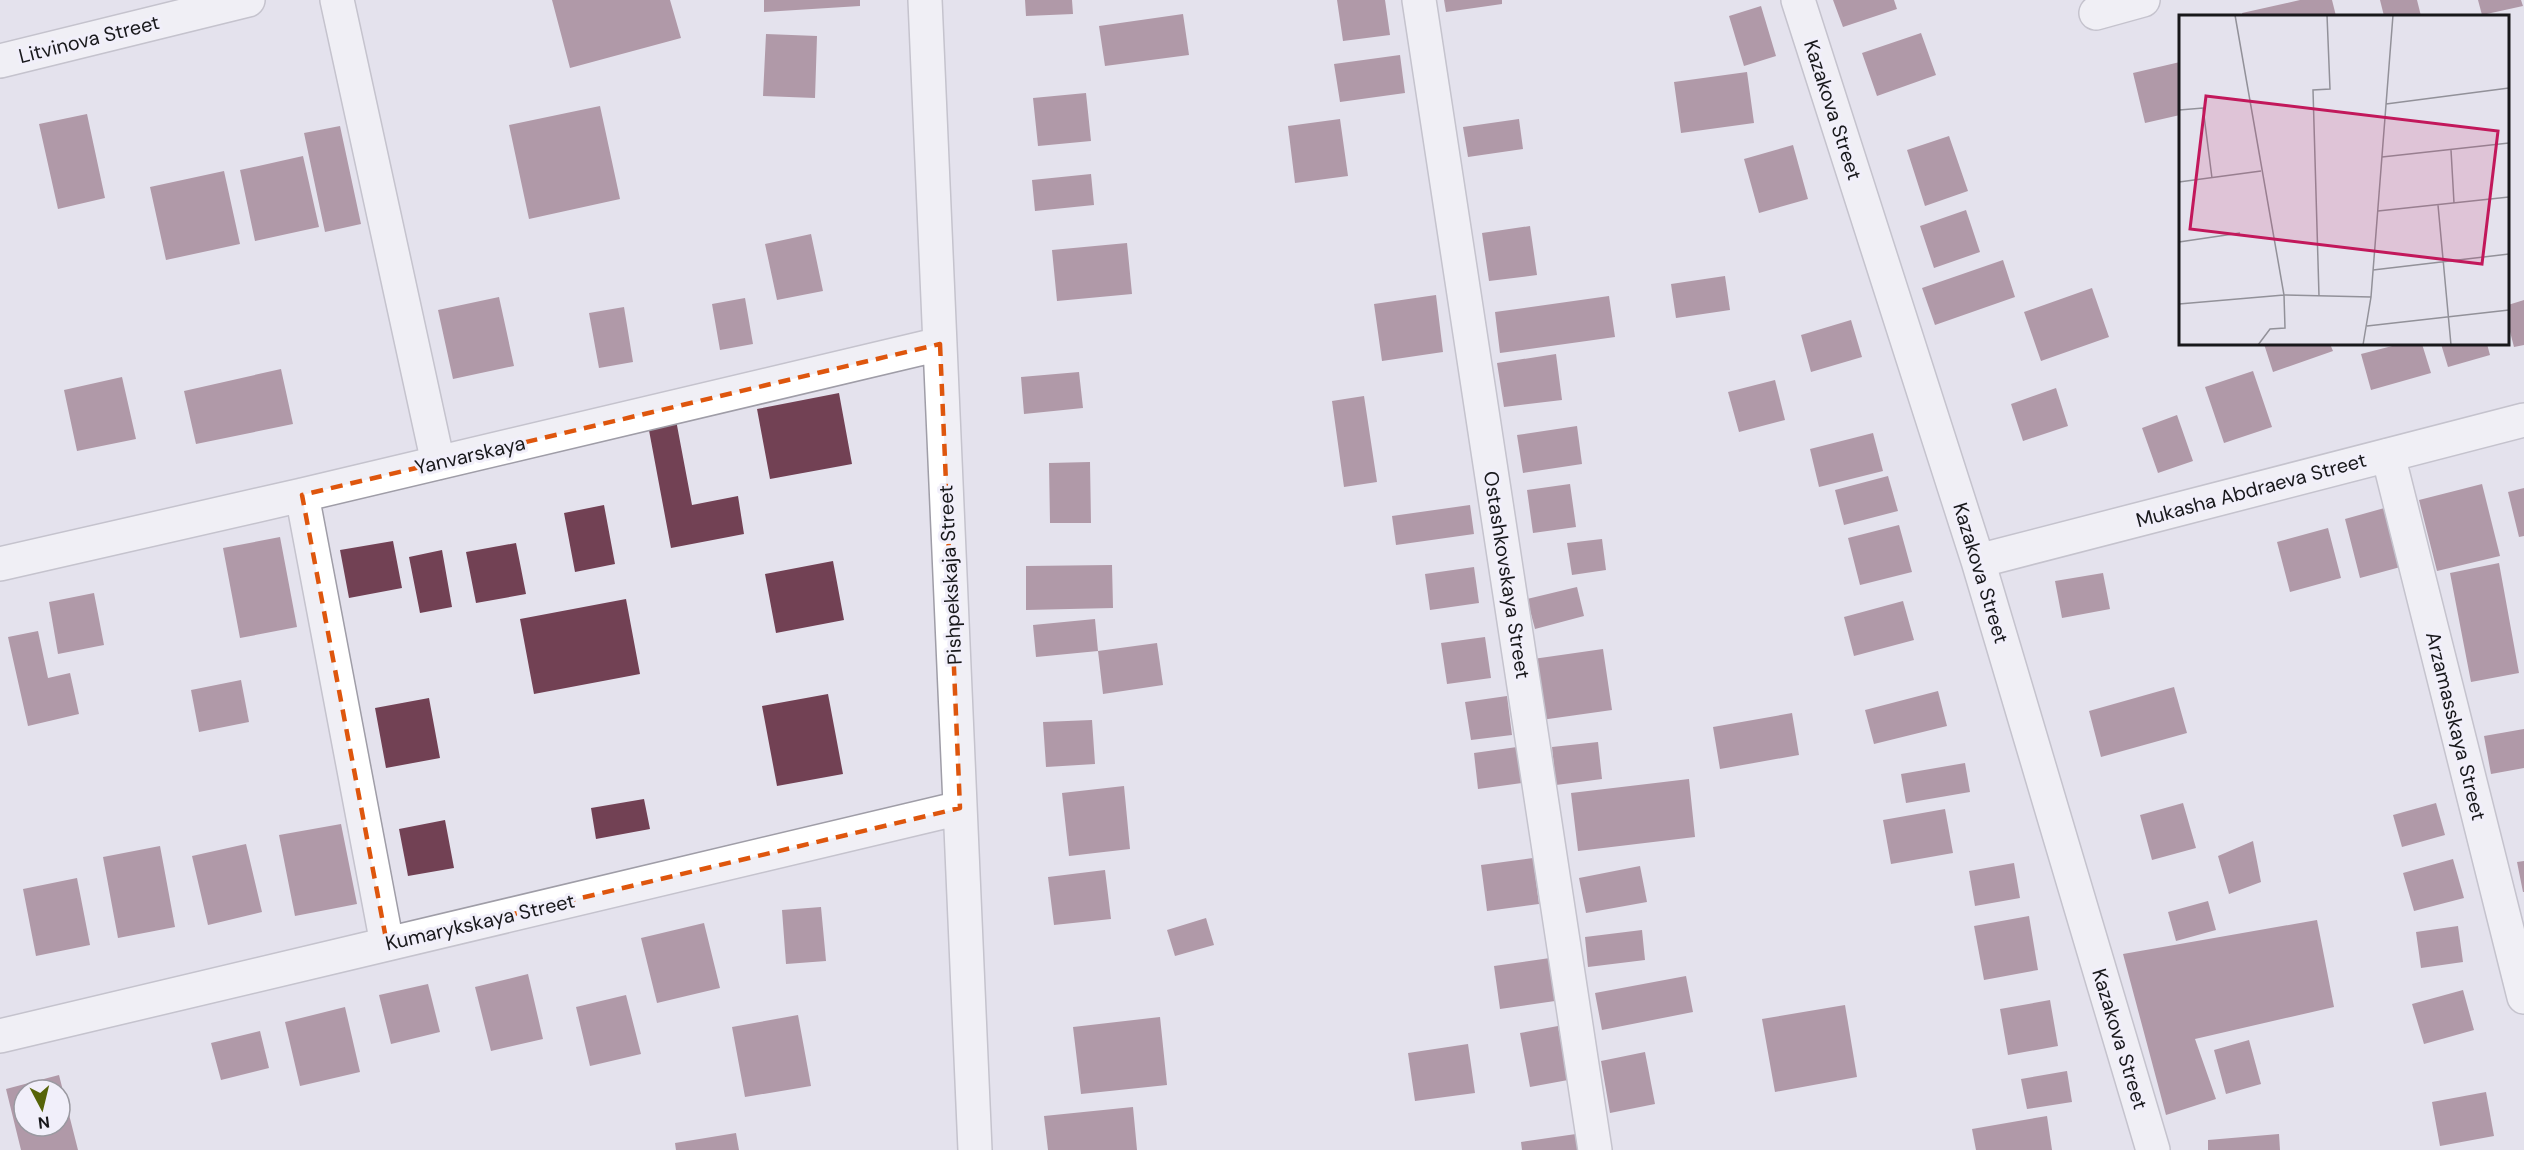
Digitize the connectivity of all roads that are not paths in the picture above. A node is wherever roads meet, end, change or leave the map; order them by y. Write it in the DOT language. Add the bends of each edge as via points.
graph roads {
  1 [pos="248,0"];
  2 [pos="337,0"];
  3 [pos="925,0"];
  4 [pos="1419,0"];
  5 [pos="1798,0"];
  6 [pos="2143,0"];
  7 [pos="2096,13"];
  8 [pos="0,61"];
  9 [pos="940,344"];
  10 [pos="2524,420"];
  11 [pos="2388,455"];
  12 [pos="438,463"];
  13 [pos="302,495"];
  14 [pos="1978,561"];
  15 [pos="0,564"];
  16 [pos="960,808"];
  17 [pos="387,944"];
  18 [pos="2524,996"];
  19 [pos="0,1036"];
  20 [pos="975,1150"];
  21 [pos="1595,1150"];
  22 [pos="2153,1150"];
  1 -- 8 [label="street, Litvinova Street"];
  2 -- 12 [label="street"];
  3 -- 9 [label="street, Pishpekskaja Street"];
  4 -- 21 [label="street, Ostashkovskaya Street"];
  5 -- 14 [label="street, Kazakova Street"];
  6 -- 7 [label="street"];
  9 -- 12 [label="street, Yanvarskaya"];
  9 -- 16 [label="street, Pishpekskaja Street"];
  10 -- 11 [label="street, Mukasha Abdraeva Street"];
  11 -- 14 [label="street, Mukasha Abdraeva Street"];
  11 -- 18 [label="street, Arzamasskaya Street"];
  12 -- 13 [label="street, Yanvarskaya"];
  13 -- 15 [label="street, Yanvarskaya"];
  13 -- 17 [label="street"];
  14 -- 22 [label="street, Kazakova Street"];
  16 -- 17 [label="street, Kumarykskaya Street"];
  16 -- 20 [label="street, Pishpekskaja Street"];
  17 -- 19 [label="street, Kumarykskaya Street"];
}
